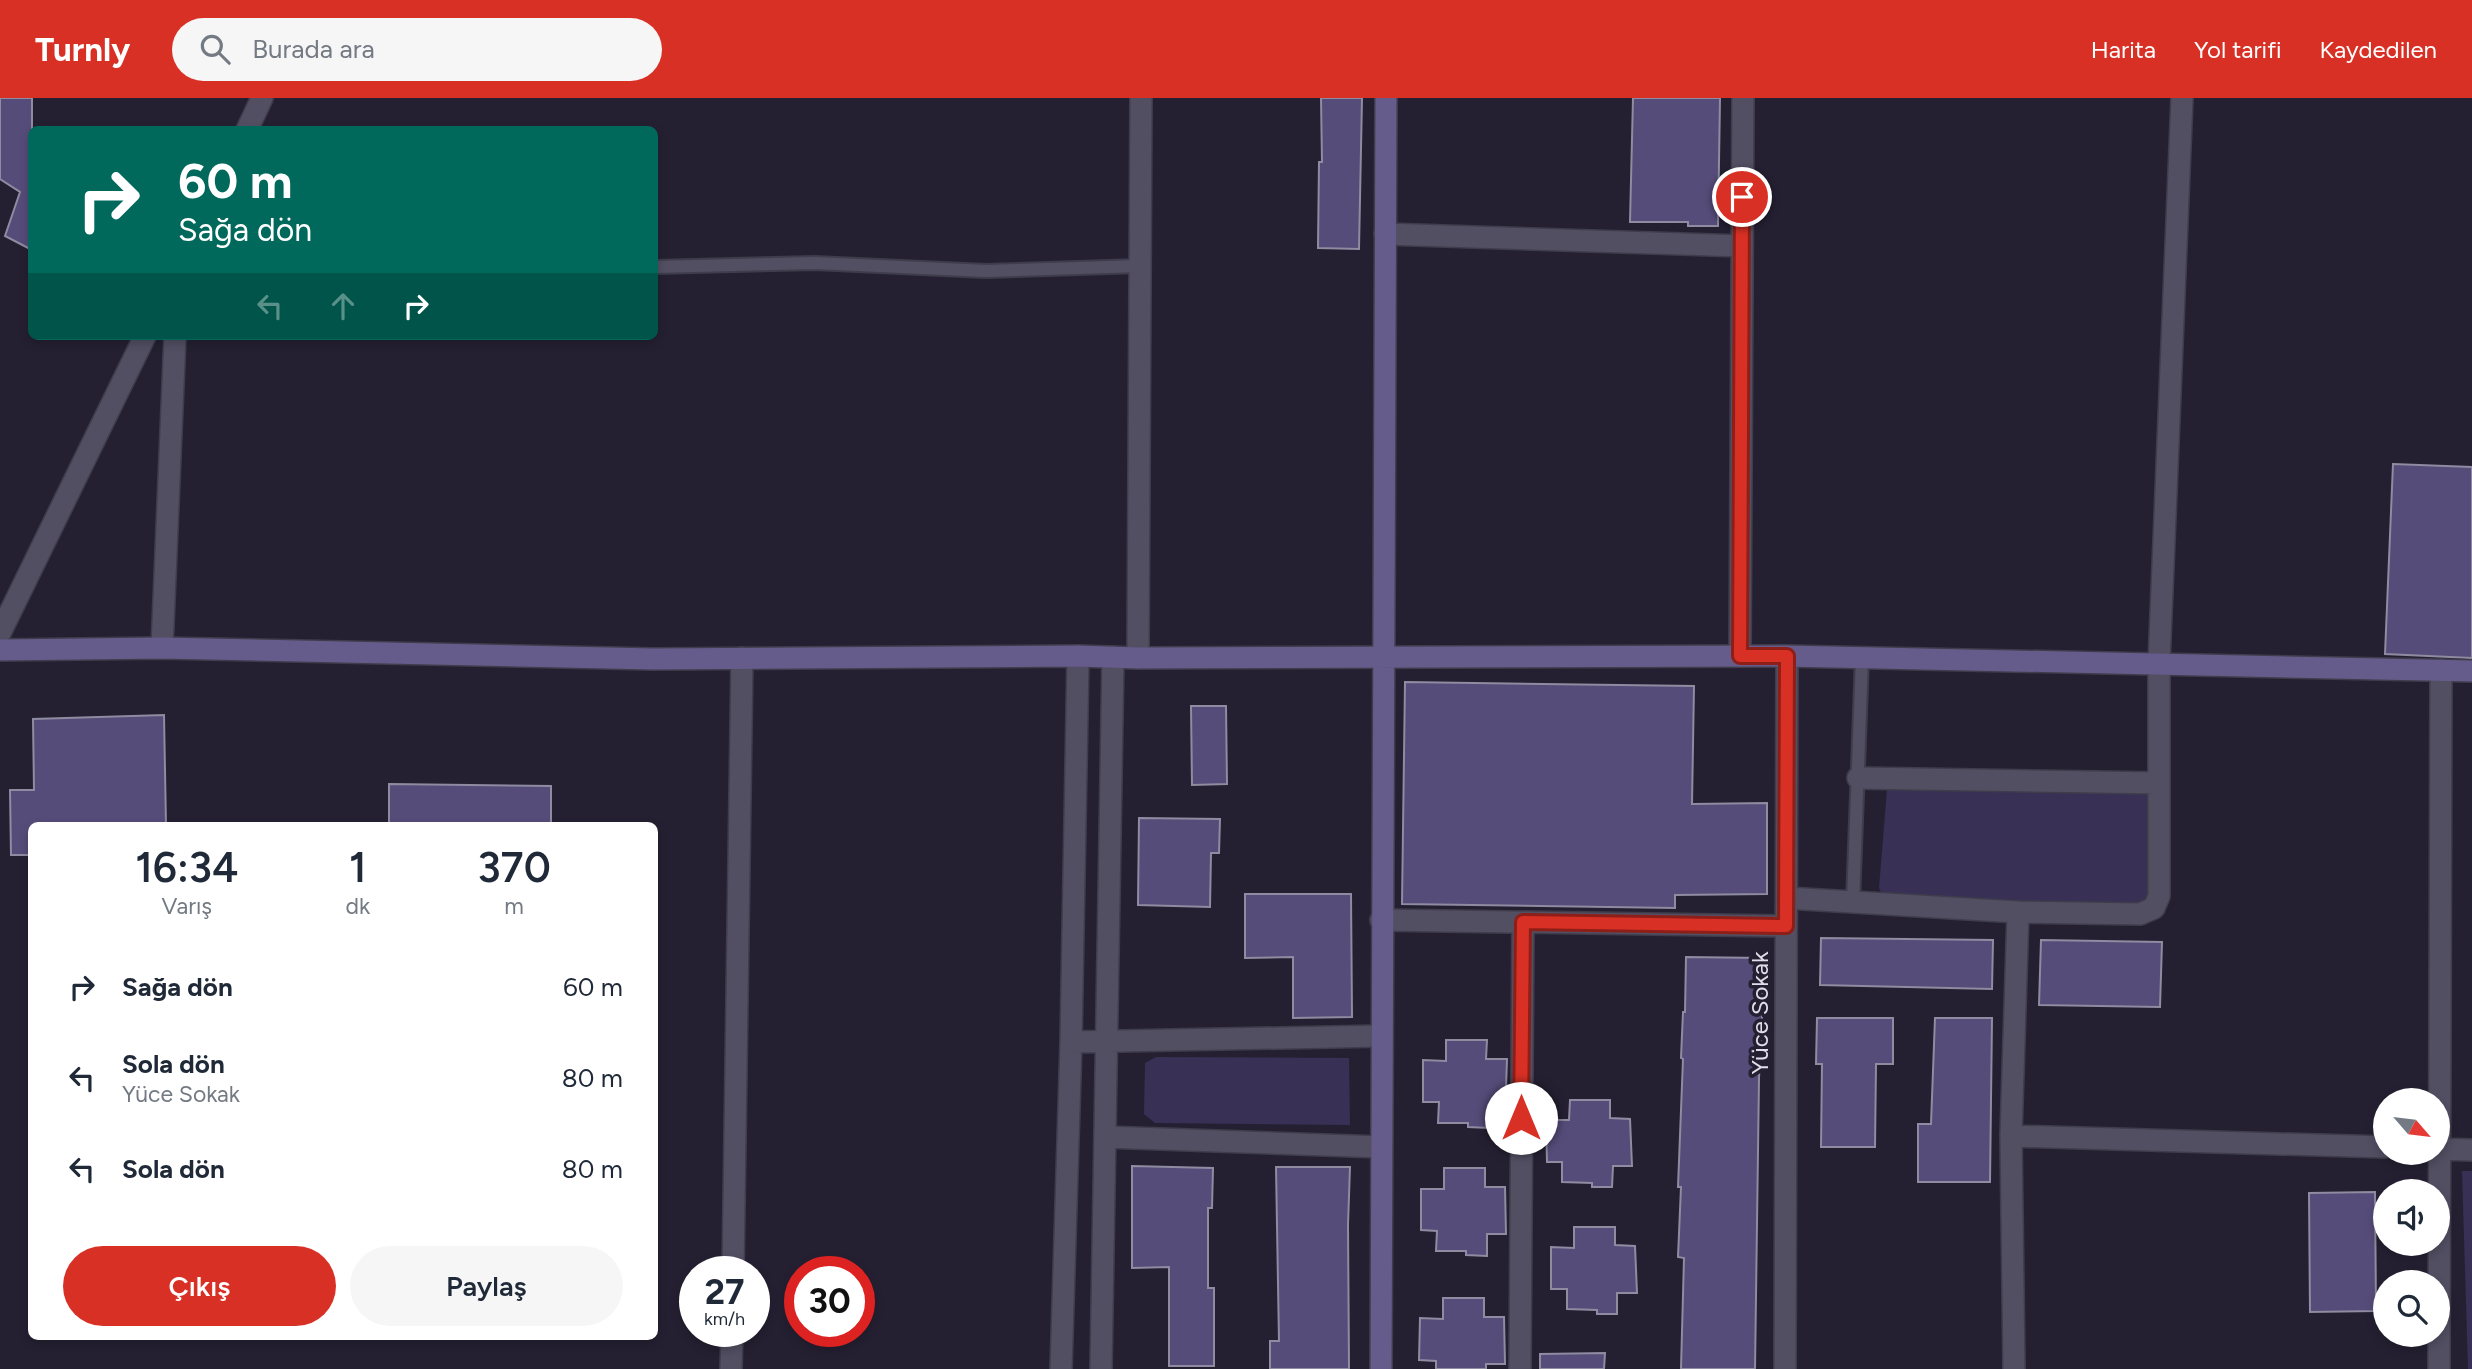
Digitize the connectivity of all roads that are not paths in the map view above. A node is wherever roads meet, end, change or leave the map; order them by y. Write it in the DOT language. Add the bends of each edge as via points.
graph roads {
  1 [pos="262,98"];
  2 [pos="1141,98"];
  3 [pos="1385,98"];
  4 [pos="1743,98"];
  5 [pos="2182,98"];
  6 [pos="249,126"];
  7 [pos="1385,234"];
  8 [pos="1742,246"];
  9 [pos="1140,266"];
  10 [pos="658,267"];
  11 [pos="143,340"];
  12 [pos="175,340"];
  13 [pos="0,633"];
  14 [pos="162,648"];
  15 [pos="0,650"];
  16 [pos="1078,656"];
  17 [pos="1740,656"];
  18 [pos="1787,656"];
  19 [pos="1113,657"];
  20 [pos="742,658"];
  21 [pos="1138,658"];
  22 [pos="1383,658"];
  23 [pos="1862,658"];
  24 [pos="2160,664"];
  25 [pos="2441,670"];
  26 [pos="2472,671"];
  27 [pos="1858,778"];
  28 [pos="2159,783"];
  29 [pos="1787,898"];
  30 [pos="1853,902"];
  31 [pos="2018,912"];
  32 [pos="1381,920"];
  33 [pos="1523,922"];
  34 [pos="1786,926"];
  35 [pos="1381,1036"];
  36 [pos="1107,1041"];
  37 [pos="1071,1042"];
  38 [pos="2439,1088"];
  39 [pos="2011,1136"];
  40 [pos="1105,1138"];
  41 [pos="1380,1147"];
  42 [pos="2373,1147"];
  43 [pos="2450,1149"];
  44 [pos="2472,1150"];
  45 [pos="2439,1166"];
  46 [pos="733,1256"];
  47 [pos="732,1347"];
  48 [pos="731,1369"];
  49 [pos="1061,1369"];
  50 [pos="1101,1369"];
  51 [pos="1381,1369"];
  52 [pos="1520,1369"];
  53 [pos="1785,1369"];
  54 [pos="2014,1369"];
  55 [pos="2438,1369"];
  1 -- 6 [label="street"];
  2 -- 9 [label="street"];
  3 -- 7 [label="street"];
  4 -- 8 [label="street"];
  5 -- 24 [label="street"];
  7 -- 8 [label="street"];
  7 -- 22 [label="street"];
  8 -- 17 [label="street"];
  9 -- 10 [label="lane" via="986,271 815,263"];
  9 -- 21 [label="street"];
  11 -- 13 [label="street"];
  12 -- 14 [label="street"];
  14 -- 15 [label="street"];
  14 -- 20 [label="street"];
  16 -- 19 [label="street"];
  16 -- 20 [label="street"];
  16 -- 37 [label="street"];
  17 -- 18 [label="street"];
  17 -- 22 [label="street"];
  18 -- 23 [label="street"];
  18 -- 29 [label="street, Yüce Sokak"];
  19 -- 21 [label="street"];
  19 -- 36 [label="street"];
  20 -- 46 [label="street"];
  21 -- 22 [label="street"];
  22 -- 32 [label="street"];
  23 -- 24 [label="street"];
  23 -- 27 [label="lane"];
  24 -- 25 [label="street"];
  24 -- 28 [label="street"];
  25 -- 26 [label="street"];
  25 -- 38 [label="street"];
  27 -- 28 [label="street"];
  27 -- 30 [label="lane"];
  28 -- 31 [label="street" via="2160,896 2154,908 2140,914"];
  29 -- 30 [label="street"];
  29 -- 34 [label="street, Yüce Sokak"];
  30 -- 31 [label="street"];
  31 -- 39 [label="street"];
  32 -- 33 [label="street"];
  32 -- 35 [label="street"];
  33 -- 34 [label="street"];
  33 -- 52 [label="street"];
  34 -- 53 [label="street, Yüce Sokak"];
  35 -- 36 [label="street"];
  35 -- 41 [label="street"];
  36 -- 37 [label="street"];
  36 -- 40 [label="street"];
  37 -- 49 [label="street"];
  39 -- 42 [label="street"];
  39 -- 54 [label="street"];
  40 -- 41 [label="street"];
  40 -- 50 [label="street"];
  41 -- 51 [label="street"];
  43 -- 44 [label="street"];
  45 -- 55 [label="street"];
  47 -- 48 [label="street"];
}
